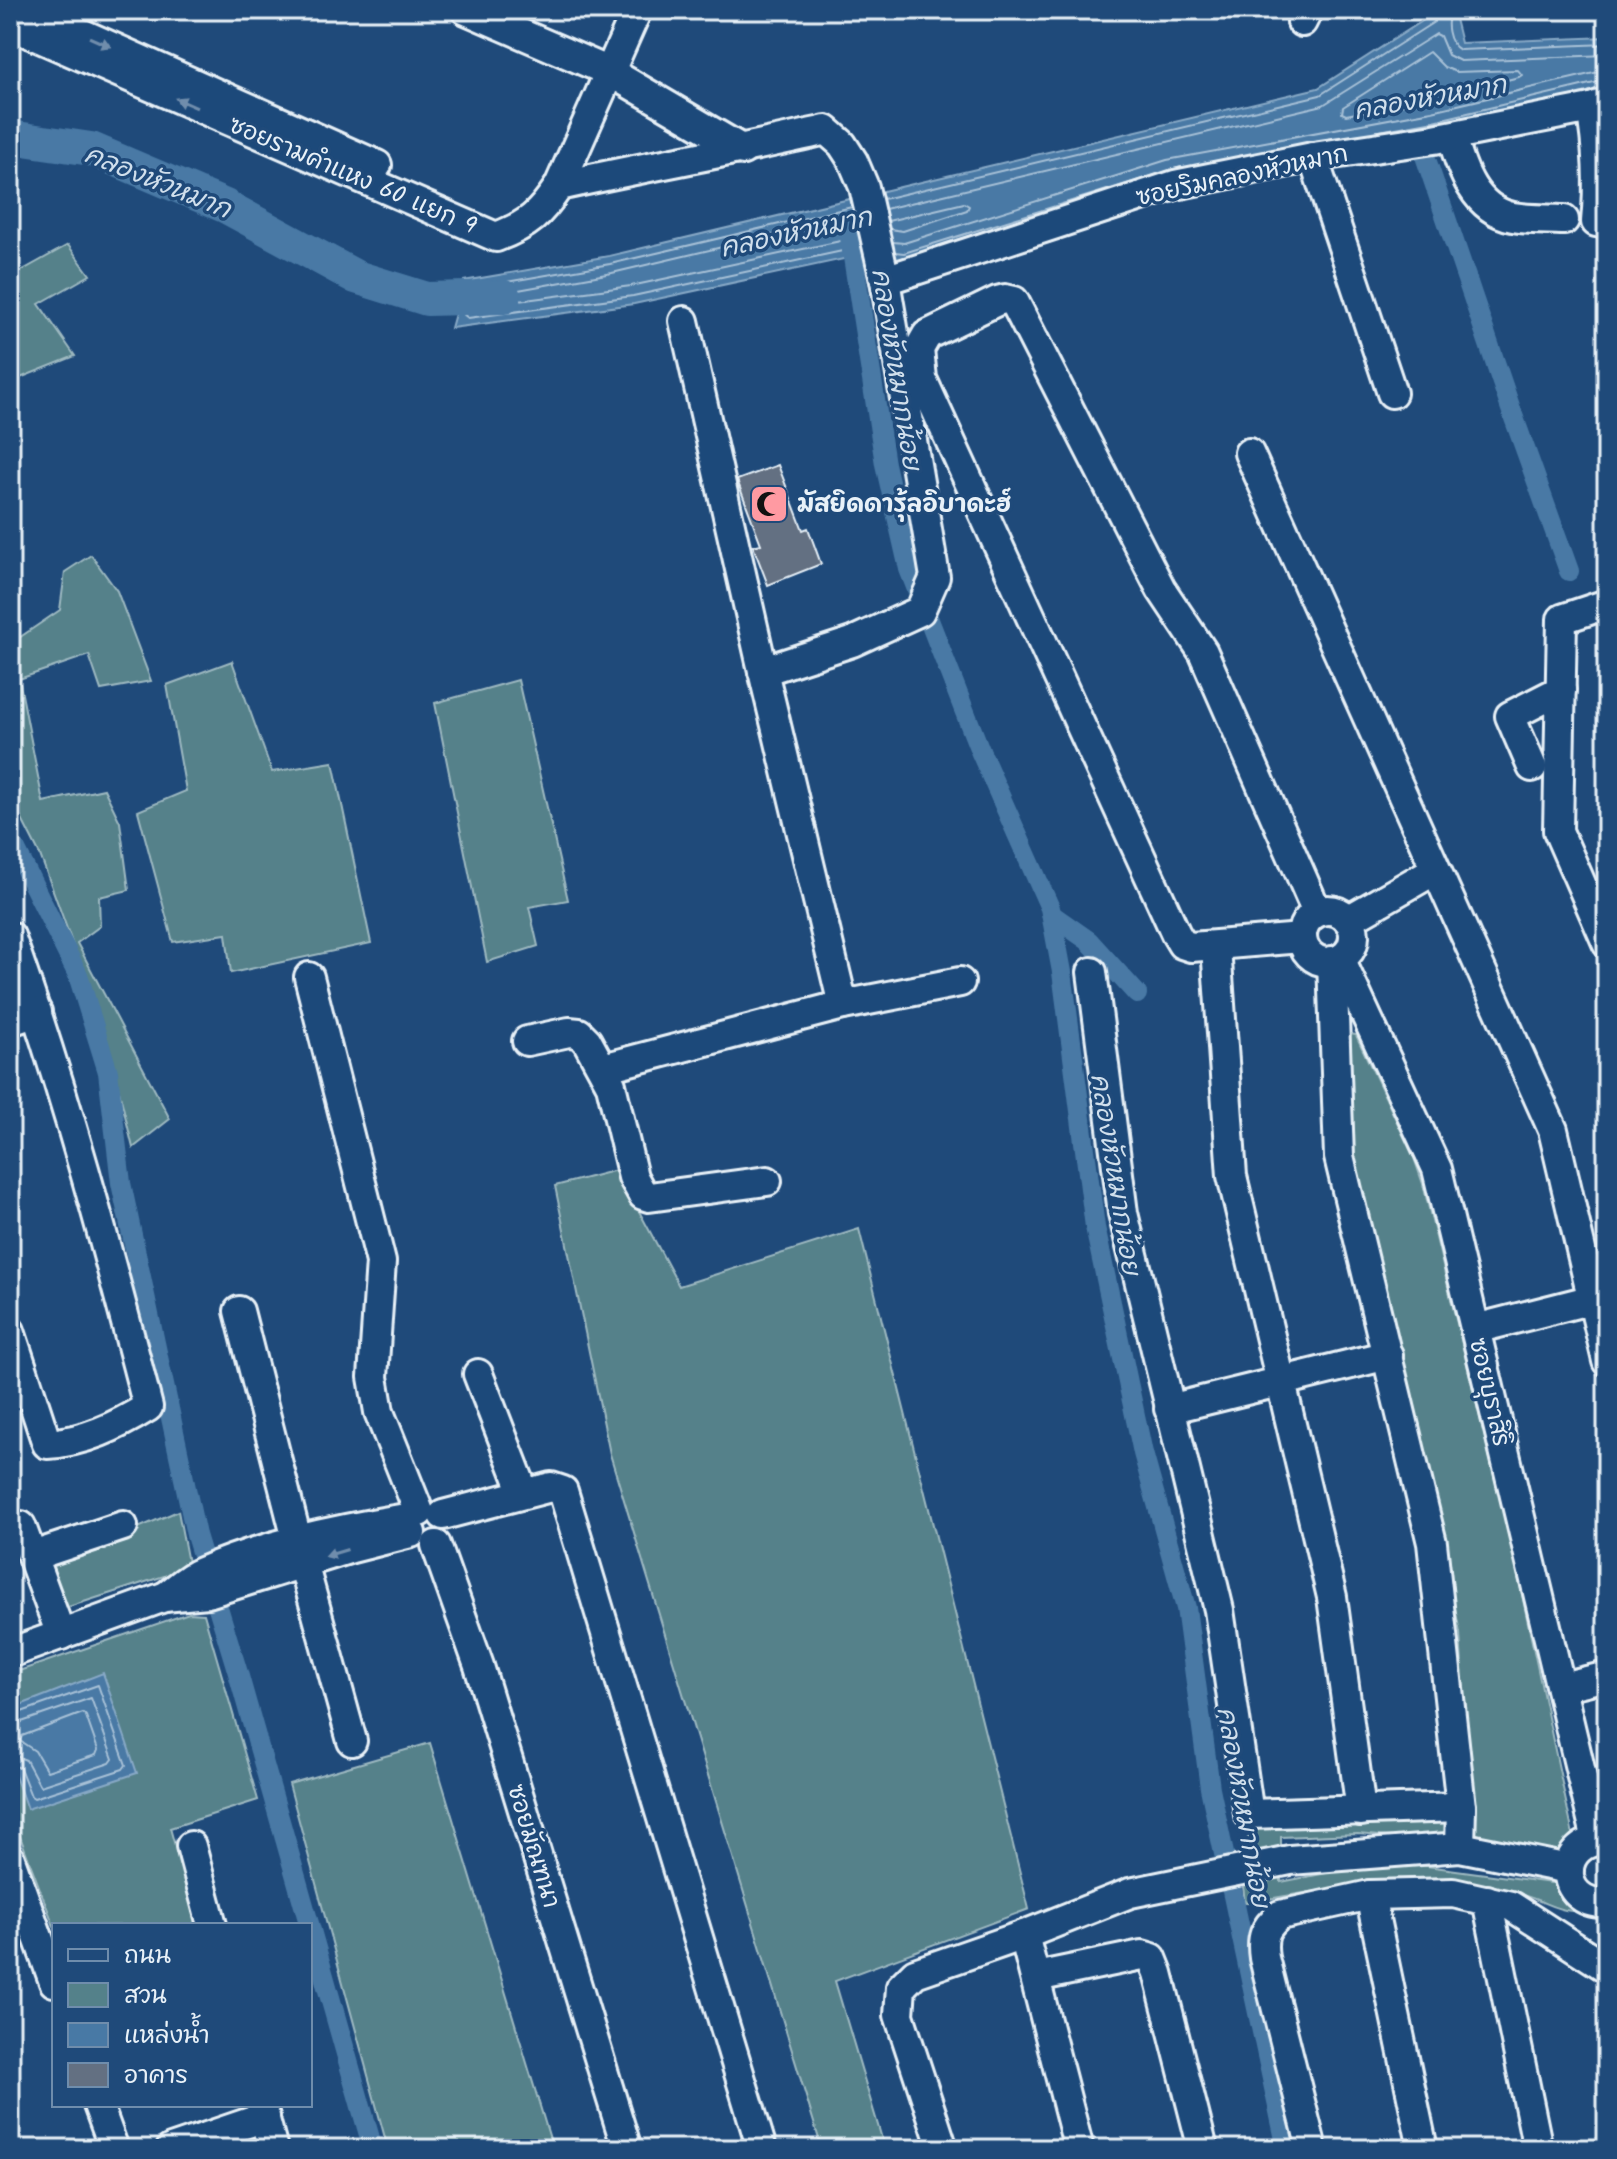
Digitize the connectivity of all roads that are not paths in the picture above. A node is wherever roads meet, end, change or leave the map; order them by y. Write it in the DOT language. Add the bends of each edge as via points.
graph roads {
  1 [pos="29,10"];
  2 [pos="466,10"];
  3 [pos="637,10"];
  4 [pos="10,25"];
  5 [pos="610,72"];
  6 [pos="1599,105"];
  7 [pos="1452,136"];
  8 [pos="743,150"];
  9 [pos="1313,157"];
  10 [pos="559,186"];
  11 [pos="1564,220"];
  12 [pos="1596,222"];
  13 [pos="515,230"];
  14 [pos="884,274"];
  15 [pos="684,321"];
  16 [pos="1392,393"];
  17 [pos="1249,453"];
  18 [pos="1607,604"];
  19 [pos="763,671"];
  20 [pos="1561,690"];
  21 [pos="1532,767"];
  22 [pos="1435,870"];
  23 [pos="1317,912"];
  24 [pos="1348,920"];
  25 [pos="10,936"];
  26 [pos="1302,938"];
  27 [pos="1607,943"];
  28 [pos="1216,947"];
  29 [pos="1336,960"];
  30 [pos="1092,972"];
  31 [pos="309,977"];
  32 [pos="960,982"];
  33 [pos="843,1005"];
  34 [pos="37,1012"];
  35 [pos="10,1021"];
  36 [pos="527,1041"];
  37 [pos="603,1068"];
  38 [pos="767,1181"];
  39 [pos="1593,1299"];
  40 [pos="239,1311"];
  41 [pos="1475,1329"];
  42 [pos="10,1331"];
  43 [pos="1388,1355"];
  44 [pos="1607,1361"];
  45 [pos="478,1374"];
  46 [pos="1283,1381"];
  47 [pos="1169,1409"];
  48 [pos="524,1493"];
  49 [pos="424,1525"];
  50 [pos="21,1526"];
  51 [pos="123,1526"];
  52 [pos="300,1551"];
  53 [pos="33,1556"];
  54 [pos="61,1635"];
  55 [pos="10,1653"];
  56 [pos="1607,1676"];
  57 [pos="1561,1687"];
  58 [pos="352,1741"];
  59 [pos="1461,1807"];
  60 [pos="1361,1811"];
  61 [pos="1602,1841"];
  62 [pos="191,1846"];
  63 [pos="1460,1847"];
  64 [pos="10,1859"];
  65 [pos="1569,1869"];
  66 [pos="1370,1895"];
  67 [pos="1487,1900"];
  68 [pos="1596,1902"];
  69 [pos="211,1923"];
  70 [pos="1024,1935"];
  71 [pos="1565,1942"];
  72 [pos="1607,1968"];
  73 [pos="52,1976"];
  74 [pos="1036,1977"];
  75 [pos="99,2107"];
  76 [pos="263,2111"];
  77 [pos="114,2149"];
  78 [pos="171,2149"];
  79 [pos="273,2149"];
  80 [pos="627,2149"];
  81 [pos="762,2149"];
  82 [pos="943,2149"];
  83 [pos="1079,2149"];
  84 [pos="1203,2149"];
  85 [pos="1312,2149"];
  86 [pos="1423,2149"];
  87 [pos="1538,2149"];
  1 -- 13 [label="street, ซอยรามคำแหง 60 แยก 9, one-way"];
  2 -- 5 [label="street"];
  3 -- 5 [label="street"];
  13 -- 4 [label="street, ซอยรามคำแหง 60 แยก 9, one-way" via="496,237"];
  5 -- 8 [label="street"];
  5 -- 10 [label="street"];
  6 -- 7 [label="street, ซอยริมคลองหัวหมาก"];
  6 -- 12 [label="street"];
  7 -- 9 [label="street, ซอยริมคลองหัวหมาก"];
  7 -- 11 [label="street" via="1459,161 1484,204 1513,217"];
  8 -- 10 [label="street"];
  8 -- 14 [label="street" via="826,130 842,144 864,187"];
  9 -- 14 [label="street, ซอยริมคลองหัวหมาก" via="1175,185"];
  9 -- 16 [label="street"];
  10 -- 13 [label="street" via="544,209"];
  14 -- 19 [label="street" via="935,577 920,611 852,642"];
  15 -- 19 [label="street"];
  17 -- 22 [label="street"];
  18 -- 20 [label="street" via="1562,619"];
  19 -- 33 [label="street"];
  20 -- 21 [label="street" via="1510,716"];
  20 -- 27 [label="street" via="1558,831"];
  22 -- 24 [label="street"];
  22 -- 39 [label="street" via="1553,1130"];
  23 -- 24 [label="street" via="1333,911"];
  23 -- 26 [label="street" via="1305,922"];
  23 -- 28 [label="street" via="1203,652 1161,589 1014,301 997,301 927,335 919,349 922,379 1169,921 1182,944"];
  24 -- 29 [label="street" via="1352,945"];
  25 -- 34 [label="street"];
  26 -- 28 [label="street"];
  26 -- 29 [label="street, ซอยบุราสิริ" via="1315,958"];
  28 -- 46 [label="street" via="1232,1176"];
  29 -- 41 [label="street, ซอยบุราสิริ" via="1437,1169"];
  29 -- 43 [label="street" via="1339,1157"];
  30 -- 47 [label="street" via="1123,1213"];
  31 -- 49 [label="street, ซอยมัณฑนา" via="381,1262 373,1377 379,1412"];
  32 -- 33 [label="street"];
  33 -- 37 [label="street"];
  34 -- 35 [label="street"];
  34 -- 42 [label="street" via="99,1216 148,1407 118,1426 47,1444"];
  36 -- 37 [label="street" via="579,1033"];
  37 -- 38 [label="street" via="633,1177 643,1195"];
  39 -- 41 [label="street"];
  39 -- 44 [label="street"];
  40 -- 52 [label="street"];
  41 -- 57 [label="street, ซอยบุราสิริ"];
  43 -- 46 [label="street"];
  43 -- 59 [label="street" via="1432,1543"];
  45 -- 48 [label="street"];
  46 -- 47 [label="street"];
  46 -- 60 [label="street" via="1332,1597"];
  47 -- 60 [label="street" via="1219,1610 1249,1814"];
  48 -- 49 [label="street"];
  48 -- 81 [label="street" via="551,1487 563,1491 568,1502"];
  49 -- 52 [label="street"];
  49 -- 80 [label="street, ซอยมัณฑนา" via="479,1666"];
  50 -- 53 [label="street"];
  51 -- 53 [label="street"];
  52 -- 54 [label="street"];
  52 -- 58 [label="street"];
  53 -- 54 [label="street"];
  54 -- 55 [label="street"];
  56 -- 57 [label="street"];
  57 -- 61 [label="street, ซอยบุราสิริ"];
  59 -- 60 [label="street"];
  59 -- 63 [label="street"];
  61 -- 65 [label="street, ซอยบุราสิริ" via="1579,1848"];
  62 -- 69 [label="street"];
  63 -- 65 [label="street"];
  63 -- 70 [label="street" via="1290,1860 1130,1893"];
  64 -- 73 [label="street"];
  65 -- 68 [label="street" via="1571,1885"];
  66 -- 67 [label="street" via="1453,1893"];
  66 -- 85 [label="street" via="1280,1915 1261,1940"];
  66 -- 86 [label="street"];
  67 -- 71 [label="street" via="1511,1906"];
  67 -- 87 [label="street"];
  68 -- 71 [label="street"];
  70 -- 74 [label="street"];
  70 -- 82 [label="street" via="915,1973 901,1987 899,2015"];
  71 -- 72 [label="street"];
  74 -- 83 [label="street"];
  74 -- 84 [label="street" via="1142,1955 1152,1958"];
  75 -- 77 [label="street"];
  76 -- 78 [label="street"];
  76 -- 79 [label="street"];
}
